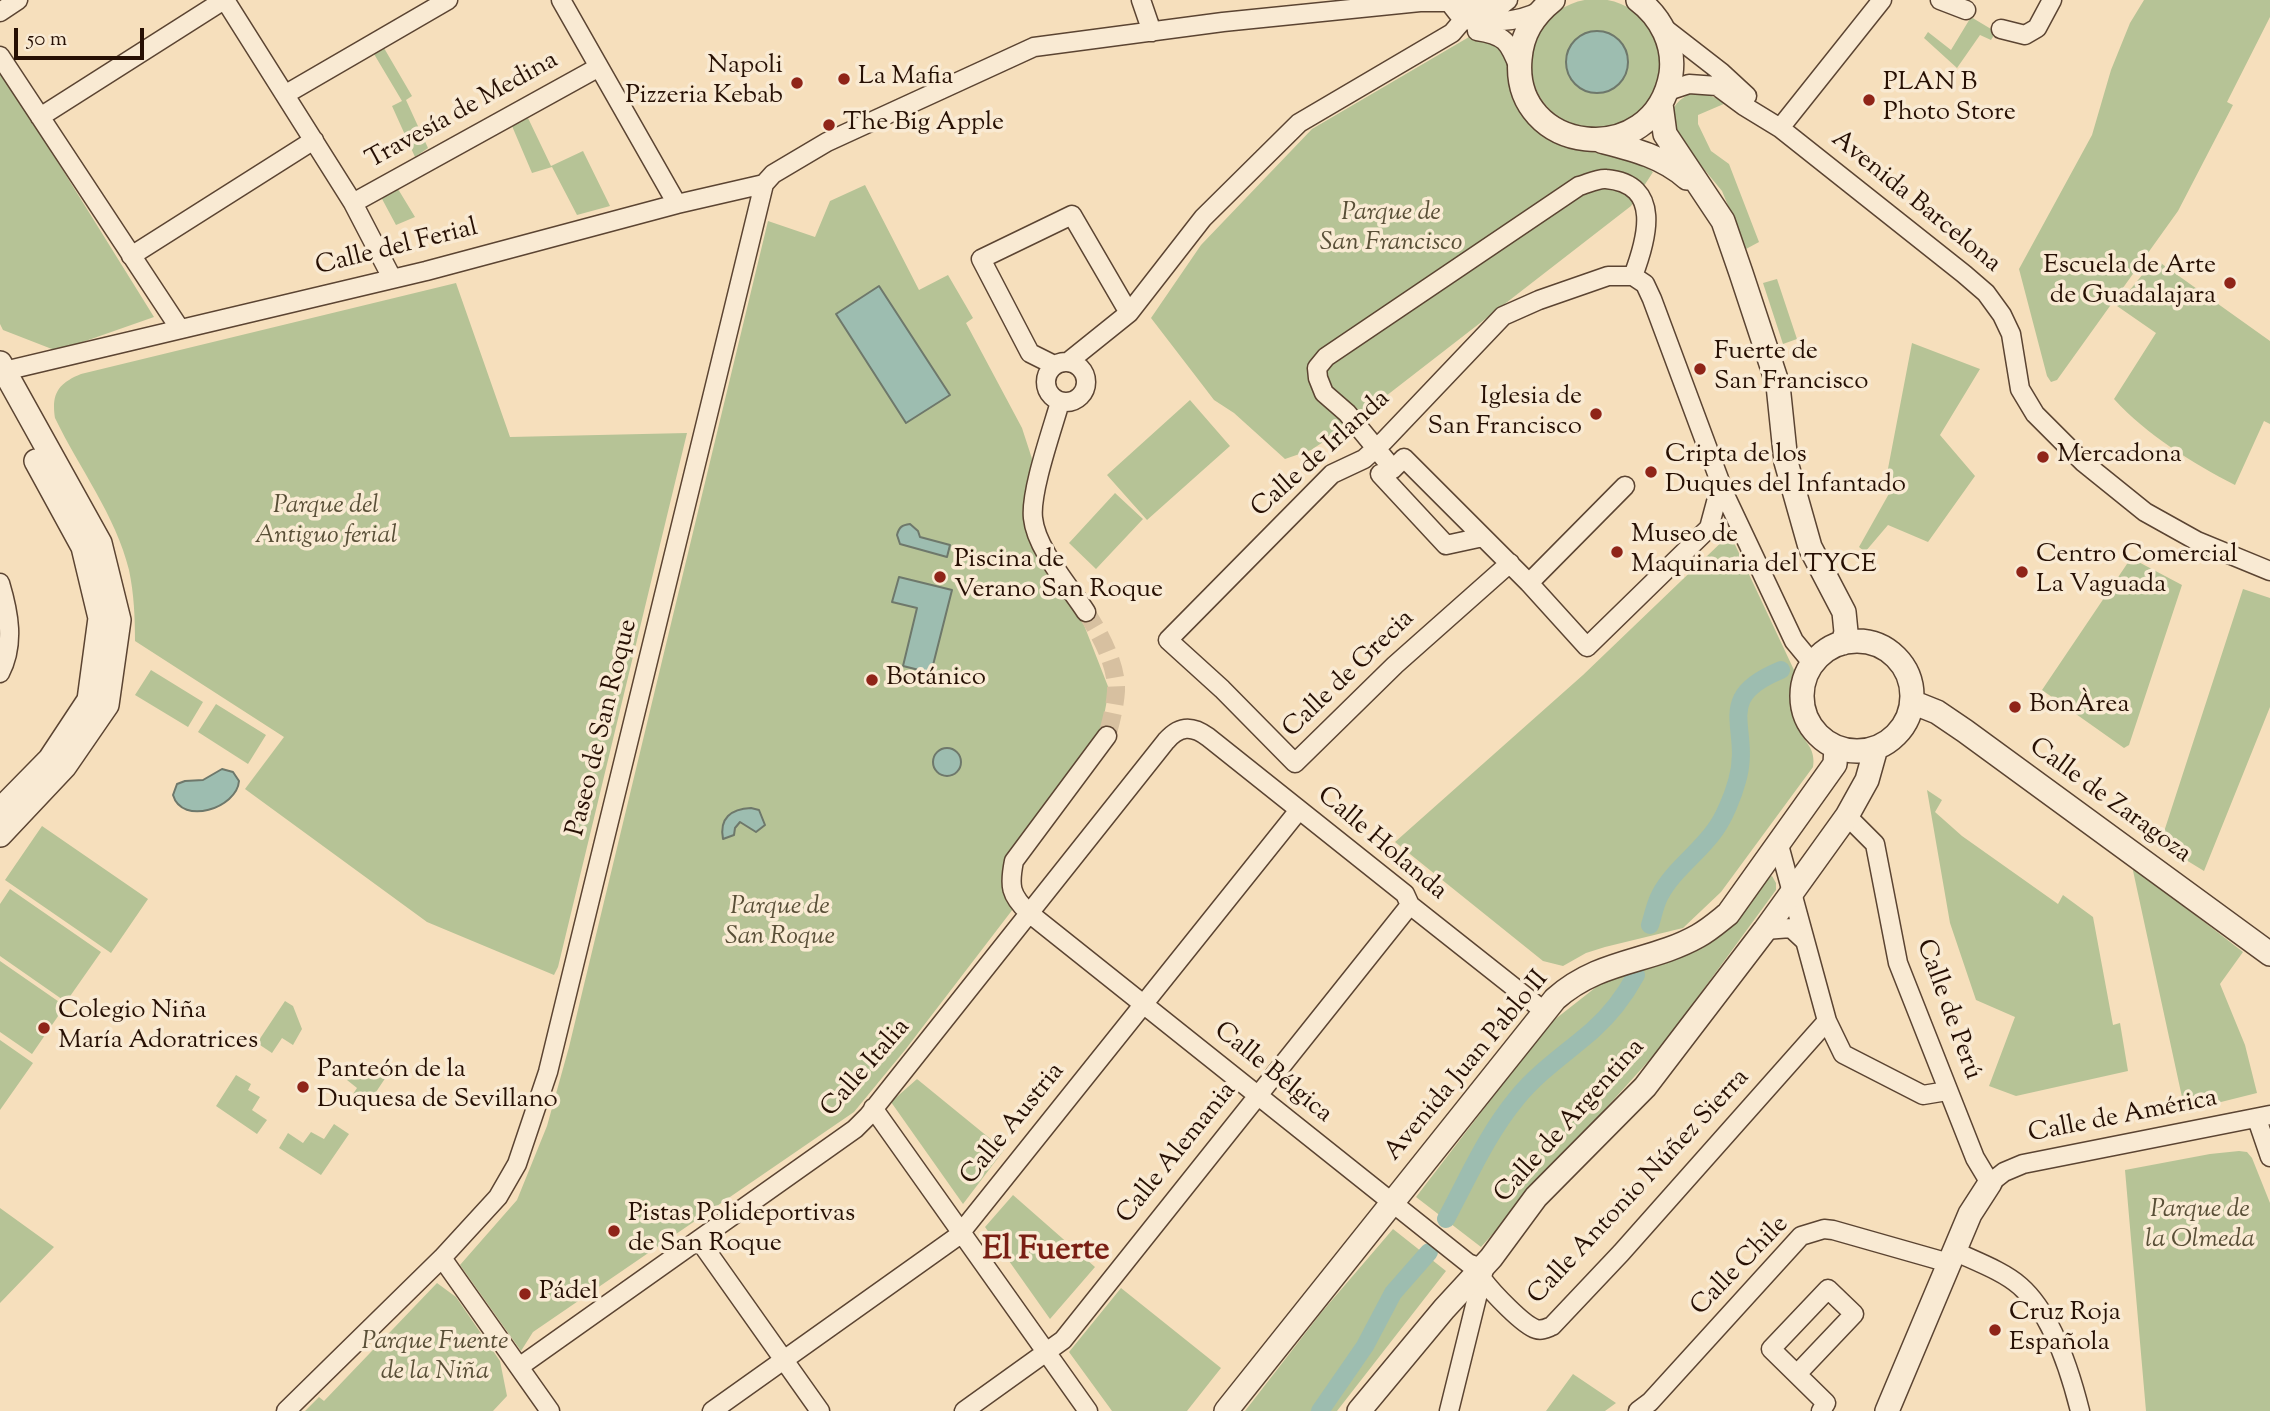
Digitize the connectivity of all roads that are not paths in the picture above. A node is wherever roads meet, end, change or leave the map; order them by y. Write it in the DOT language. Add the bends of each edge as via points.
graph roads {
  1 [pos="18,0"];
  2 [pos="225,0"];
  3 [pos="447,0"];
  4 [pos="561,0"];
  5 [pos="1140,0"];
  6 [pos="1508,0"];
  7 [pos="1638,0"];
  8 [pos="1882,0"];
  9 [pos="1940,0"];
  10 [pos="2052,0"];
  11 [pos="1449,2"];
  12 [pos="1384,3"];
  13 [pos="1536,10"];
  14 [pos="1966,10"];
  15 [pos="0,12"];
  16 [pos="1458,27"];
  17 [pos="1663,27"];
  18 [pos="2001,29"];
  19 [pos="1152,32"];
  20 [pos="0,56"];
  21 [pos="599,67"];
  22 [pos="1519,68"];
  23 [pos="286,94"];
  24 [pos="1664,97"];
  25 [pos="40,117"];
  26 [pos="1780,128"];
  27 [pos="314,140"];
  28 [pos="1601,141"];
  29 [pos="764,184"];
  30 [pos="1707,196"];
  31 [pos="353,203"];
  32 [pos="677,204"];
  33 [pos="131,256"];
  34 [pos="1633,276"];
  35 [pos="392,278"];
  36 [pos="1129,313"];
  37 [pos="180,329"];
  38 [pos="1061,364"];
  39 [pos="2,368"];
  40 [pos="0,393"];
  41 [pos="1060,402"];
  42 [pos="1376,448"];
  43 [pos="1392,467"];
  44 [pos="1625,486"];
  45 [pos="1725,495"];
  46 [pos="1799,508"];
  47 [pos="1483,537"];
  48 [pos="1510,563"];
  49 [pos="2270,571"];
  50 [pos="0,583"];
  51 [pos="1529,583"];
  52 [pos="1086,612"];
  53 [pos="1168,640"];
  54 [pos="1843,643"];
  55 [pos="1873,643"];
  56 [pos="1813,664"];
  57 [pos="0,673"];
  58 [pos="1912,702"];
  59 [pos="1181,729"];
  60 [pos="1107,736"];
  61 [pos="1836,747"];
  62 [pos="1876,748"];
  63 [pos="0,810"];
  64 [pos="1299,810"];
  65 [pos="1847,817"];
  66 [pos="0,835"];
  67 [pos="1779,845"];
  68 [pos="1793,891"];
  69 [pos="1410,905"];
  70 [pos="1029,914"];
  71 [pos="1765,930"];
  72 [pos="1805,941"];
  73 [pos="2270,954"];
  74 [pos="1144,1005"];
  75 [pos="1544,1011"];
  76 [pos="1827,1021"];
  77 [pos="1947,1091"];
  78 [pos="1258,1096"];
  79 [pos="873,1108"];
  80 [pos="2263,1117"];
  81 [pos="2270,1157"];
  82 [pos="1990,1183"];
  83 [pos="1392,1203"];
  84 [pos="962,1233"];
  85 [pos="699,1240"];
  86 [pos="1952,1257"];
  87 [pos="442,1258"];
  88 [pos="1484,1272"];
  89 [pos="1046,1353"];
  90 [pos="784,1360"];
  91 [pos="519,1367"];
  92 [pos="1797,1374"];
  93 [pos="286,1411"];
  94 [pos="551,1411"];
  95 [pos="712,1411"];
  96 [pos="820,1411"];
  97 [pos="964,1411"];
  98 [pos="1088,1411"];
  99 [pos="1226,1411"];
  100 [pos="1359,1411"];
  101 [pos="1450,1411"];
  102 [pos="1638,1411"];
  103 [pos="1821,1411"];
  104 [pos="1887,1411"];
  105 [pos="2080,1411"];
  1 -- 15 [label="street"];
  2 -- 23 [label="street"];
  2 -- 25 [label="street"];
  3 -- 23 [label="street"];
  4 -- 21 [label="street"];
  5 -- 19 [label="street"];
  6 -- 11 [label="street, Calle del Ferial" via="1483,10"];
  7 -- 17 [label="street"];
  8 -- 26 [label="street"];
  9 -- 14 [label="street"];
  10 -- 18 [label="street" via="2037,28 2025,35"];
  11 -- 12 [label="street, Calle del Ferial"];
  11 -- 16 [label="street"];
  12 -- 19 [label="street, Calle del Ferial"];
  13 -- 16 [label="street" via="1498,23"];
  13 -- 22 [label="street" via="1521,44"];
  16 -- 22 [label="street" via="1494,33 1507,41"];
  16 -- 36 [label="street" via="1299,123 1203,218"];
  17 -- 24 [label="street" via="1672,66"];
  17 -- 26 [label="street" via="1721,72"];
  19 -- 29 [label="street, Calle del Ferial" via="1034,47 827,142"];
  20 -- 25 [label="street"];
  21 -- 31 [label="street, Travesía de Medina"];
  21 -- 32 [label="street"];
  22 -- 28 [label="street" via="1529,102 1539,116 1568,136"];
  23 -- 27 [label="street"];
  24 -- 26 [label="street, Avenida Barcelona" via="1689,85 1717,86"];
  24 -- 28 [label="street" via="1636,130"];
  24 -- 30 [label="street" via="1665,134"];
  25 -- 33 [label="street"];
  26 -- 49 [label="street, Avenida Barcelona" via="1986,293 2011,334 2020,389 2035,414 2083,461 2145,512 2197,541"];
  27 -- 31 [label="street"];
  27 -- 33 [label="street"];
  28 -- 30 [label="street" via="1650,154 1677,169"];
  29 -- 32 [label="street, Calle del Ferial"];
  29 -- 87 [label="street, Paseo de San Roque" via="548,1072 511,1175 498,1197"];
  30 -- 46 [label="street" via="1723,220 1778,385 1786,462"];
  31 -- 35 [label="street"];
  32 -- 35 [label="street, Calle del Ferial"];
  33 -- 37 [label="street"];
  34 -- 42 [label="street, Calle de Irlanda" via="1608,276 1503,316"];
  34 -- 42 [label="street" via="1647,230 1643,200 1628,184 1604,179 1579,186 1349,340 1317,368 1324,393"];
  34 -- 45 [label="street" via="1645,284"];
  35 -- 37 [label="street, Calle del Ferial"];
  36 -- 38 [label="street"];
  36 -- 38 [label="street" via="1072,215 981,259 1030,353"];
  37 -- 39 [label="street, Calle del Ferial"];
  38 -- 41 [label="street" via="1047,374 1046,388"];
  38 -- 41 [label="street" via="1082,370 1086,383 1081,396"];
  39 -- 66 [label="street" via="100,543 119,620 107,705 65,766"];
  40 -- 63 [label="street" via="83,547 100,618 89,700 50,759"];
  41 -- 52 [label="street" via="1033,499 1033,519 1041,543"];
  42 -- 43 [label="street"];
  42 -- 53 [label="street, Calle de Irlanda" via="1332,474"];
  43 -- 47 [label="street"];
  43 -- 47 [label="street" via="1446,545"];
  44 -- 51 [label="street"];
  45 -- 51 [label="street" via="1716,502 1709,528 1587,647"];
  45 -- 56 [label="street" via="1794,641"];
  46 -- 54 [label="street" via="1810,547 1844,612"];
  46 -- 55 [label="street"];
  47 -- 48 [label="street"];
  48 -- 51 [label="street"];
  48 -- 53 [label="street, Calle de Grecia" via="1395,664 1295,763"];
  50 -- 57 [label="street" via="10,636"];
  54 -- 55 [label="street"];
  54 -- 56 [label="street"];
  55 -- 58 [label="street" via="1887,650 1907,672"];
  56 -- 61 [label="street" via="1802,694 1805,712 1817,732"];
  58 -- 62 [label="street" via="1900,730"];
  58 -- 73 [label="street, Calle de Zaragoza" via="1965,731"];
  59 -- 64 [label="street, Calle Holanda" via="1202,733"];
  59 -- 70 [label="street, Calle Italia"];
  60 -- 70 [label="street" via="1014,861 1010,882 1018,903"];
  61 -- 62 [label="street" via="1851,751"];
  61 -- 67 [label="street, Avenida Juan Pablo II" via="1835,764"];
  62 -- 65 [label="street, Calle de Argentina" via="1867,780"];
  64 -- 69 [label="street, Calle Holanda" via="1405,894"];
  64 -- 74 [label="street, Calle Austria"];
  65 -- 68 [label="street, Calle de Argentina"];
  65 -- 77 [label="street, Calle de Perú" via="1875,844 1898,963"];
  67 -- 68 [label="street"];
  67 -- 75 [label="street, Avenida Juan Pablo II" via="1735,906 1709,929 1687,942 1591,974 1571,985"];
  68 -- 71 [label="street, Calle de Argentina"];
  68 -- 72 [label="street"];
  69 -- 75 [label="street, Calle Holanda"];
  69 -- 78 [label="street, Calle Alemania"];
  70 -- 74 [label="street, Calle Bélgica"];
  70 -- 79 [label="street, Calle Italia"];
  71 -- 72 [label="street" via="1791,928"];
  71 -- 88 [label="street, Calle de Argentina" via="1645,1087 1536,1197"];
  72 -- 76 [label="street"];
  74 -- 78 [label="street, Calle Bélgica"];
  74 -- 84 [label="street, Calle Austria"];
  75 -- 83 [label="street, Avenida Juan Pablo II"];
  76 -- 77 [label="street" via="1843,1055 1923,1095"];
  76 -- 88 [label="street, Calle Antonio Núñez Sierra" via="1552,1326 1545,1330 1530,1325 1494,1294"];
  77 -- 82 [label="street, Calle de Perú"];
  78 -- 83 [label="street, Calle Bélgica"];
  78 -- 89 [label="street, Calle Alemania" via="1063,1340"];
  79 -- 84 [label="street"];
  79 -- 85 [label="street, Calle Italia" via="841,1140"];
  80 -- 81 [label="street"];
  80 -- 82 [label="street, Calle de América" via="2023,1164"];
  82 -- 86 [label="street" via="1970,1214"];
  83 -- 88 [label="street, Calle Bélgica"];
  83 -- 99 [label="street, Avenida Juan Pablo II"];
  84 -- 89 [label="street"];
  84 -- 90 [label="street, Calle Austria"];
  85 -- 90 [label="street"];
  85 -- 91 [label="street, Calle Italia"];
  86 -- 102 [label="street, Calle Chile" via="1824,1228 1801,1236"];
  86 -- 104 [label="street"];
  86 -- 105 [label="street, Calle Chile" via="2019,1285 2035,1302 2072,1379"];
  87 -- 91 [label="street"];
  87 -- 93 [label="street, Paseo de San Roque"];
  88 -- 100 [label="street" via="1444,1309"];
  88 -- 101 [label="street, Calle de Argentina"];
  89 -- 97 [label="street, Calle Alemania"];
  89 -- 98 [label="street"];
  90 -- 95 [label="street, Calle Austria"];
  90 -- 96 [label="street"];
  91 -- 94 [label="street"];
  92 -- 92 [label="street" via="1854,1314 1828,1289 1772,1349"];
  92 -- 103 [label="street" via="1826,1403"];
}
